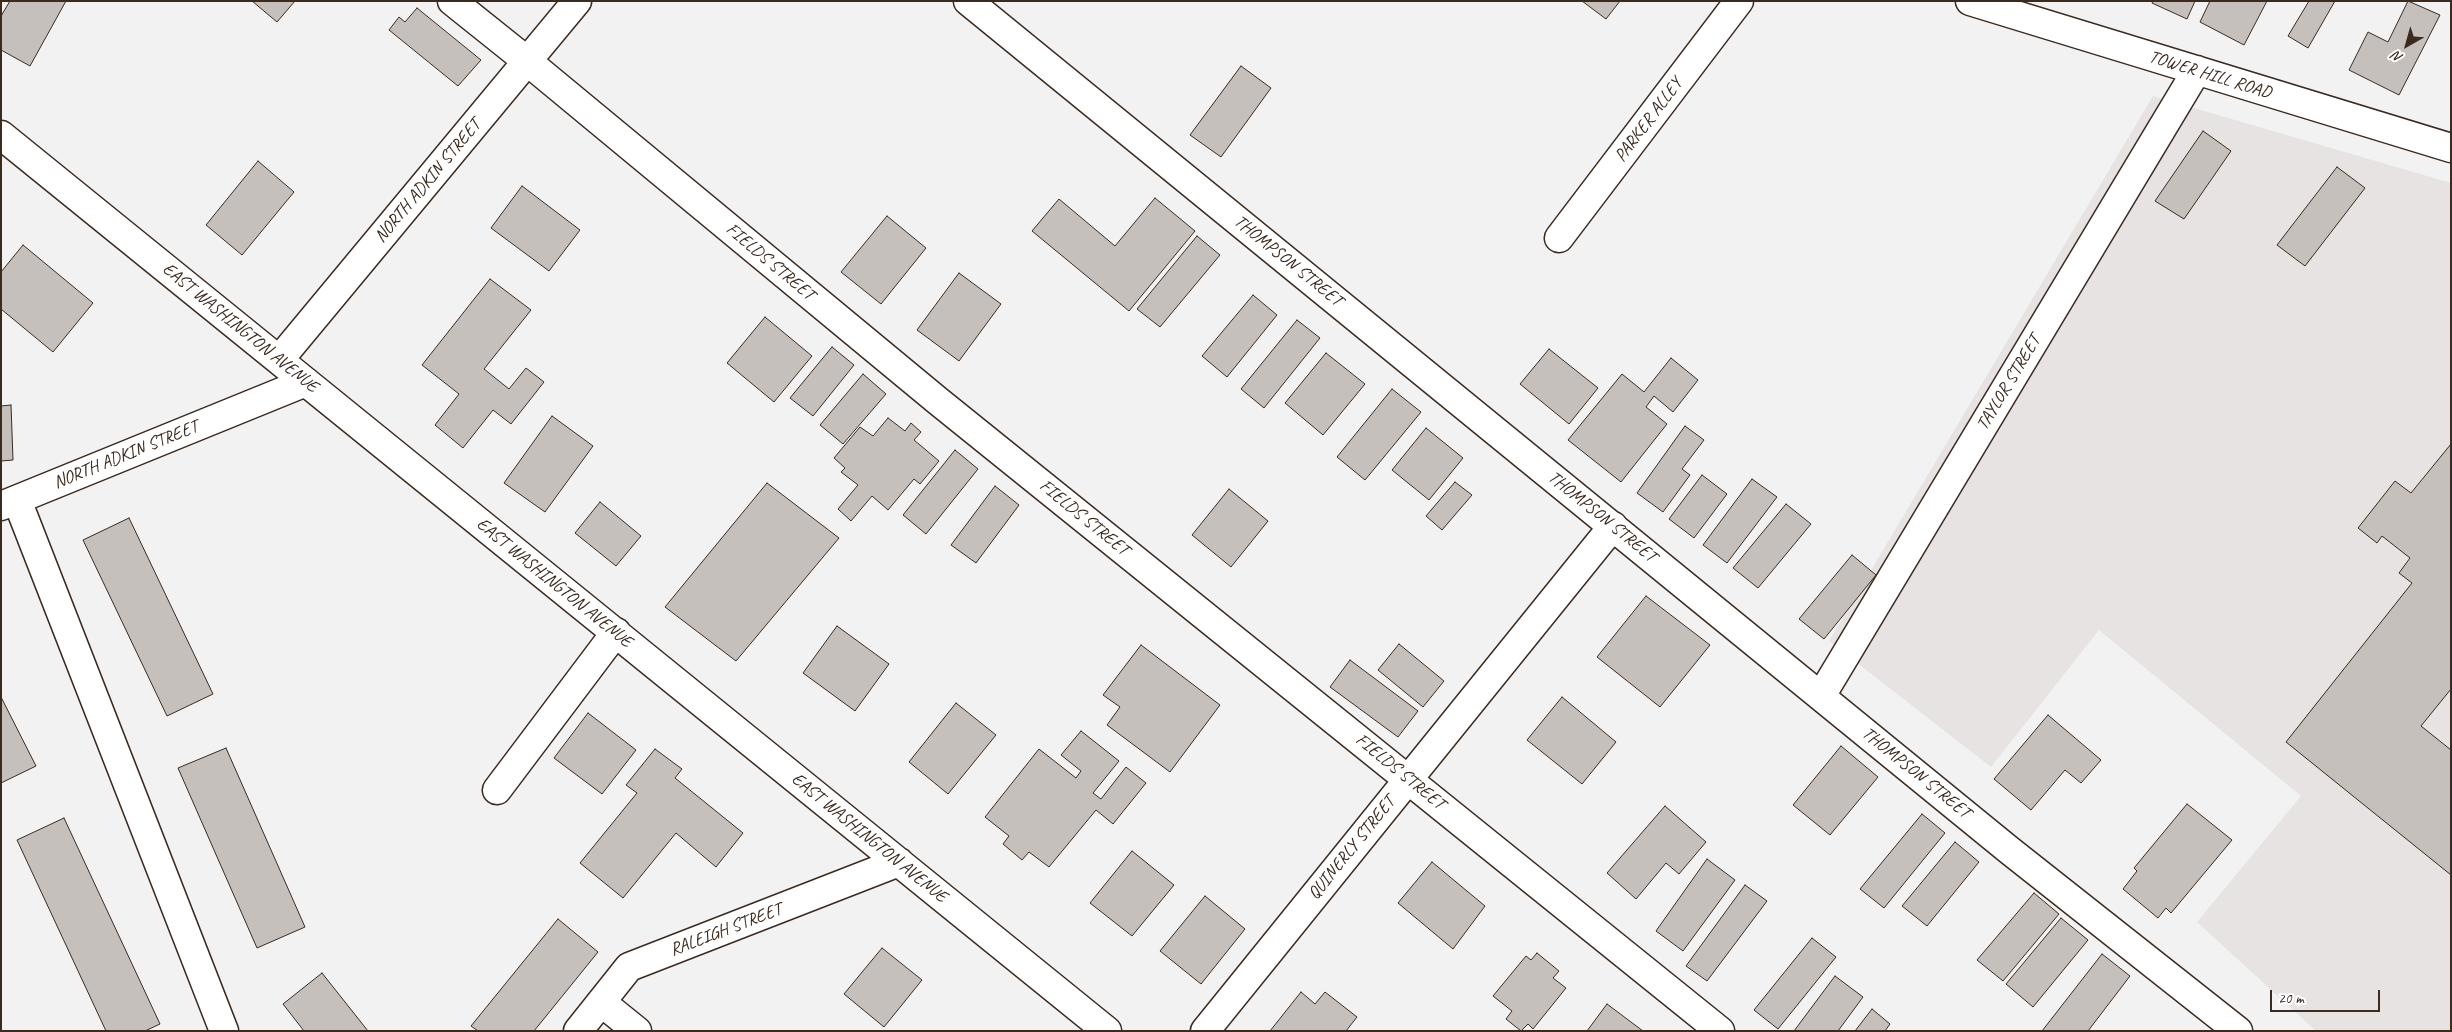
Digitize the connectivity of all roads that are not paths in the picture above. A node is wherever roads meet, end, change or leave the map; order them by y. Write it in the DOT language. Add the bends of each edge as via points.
graph roads {
  1 [pos="452,1"];
  2 [pos="577,1"];
  3 [pos="968,1"];
  4 [pos="1739,1"];
  5 [pos="1970,1"];
  6 [pos="527,61"];
  7 [pos="2197,70"];
  8 [pos="1,135"];
  9 [pos="2451,148"];
  10 [pos="1559,238"];
  11 [pos="279,360"];
  12 [pos="306,382"];
  13 [pos="9,503"];
  14 [pos="1613,526"];
  15 [pos="616,632"];
  16 [pos="1821,696"];
  17 [pos="1407,779"];
  18 [pos="497,790"];
  19 [pos="899,862"];
  20 [pos="601,1002"];
  21 [pos="224,1031"];
  22 [pos="578,1031"];
  23 [pos="636,1031"];
  24 [pos="1107,1031"];
  25 [pos="1205,1031"];
  26 [pos="1720,1031"];
  27 [pos="2238,1031"];
  1 -- 6 [label="street, FIELDS STREET"];
  2 -- 6 [label="street, NORTH ADKIN STREET"];
  3 -- 14 [label="street, THOMPSON STREET"];
  4 -- 10 [label="street, PARKER ALLEY"];
  5 -- 7 [label="street, TOWER HILL ROAD"];
  6 -- 11 [label="street, NORTH ADKIN STREET"];
  6 -- 17 [label="street, FIELDS STREET" via="946,408"];
  7 -- 9 [label="street, TOWER HILL ROAD"];
  7 -- 16 [label="street, TAYLOR STREET"];
  8 -- 11 [label="street, EAST WASHINGTON AVENUE"];
  11 -- 12 [label="street, EAST WASHINGTON AVENUE"];
  12 -- 13 [label="street, NORTH ADKIN STREET"];
  12 -- 15 [label="street, EAST WASHINGTON AVENUE"];
  13 -- 21 [label="street"];
  14 -- 16 [label="street, THOMPSON STREET"];
  14 -- 17 [label="street, QUINERLY STREET"];
  15 -- 18 [label="street"];
  15 -- 19 [label="street, EAST WASHINGTON AVENUE"];
  16 -- 27 [label="street, THOMPSON STREET"];
  17 -- 25 [label="street, QUINERLY STREET"];
  17 -- 26 [label="street, FIELDS STREET"];
  19 -- 20 [label="street, RALEIGH STREET" via="629,967"];
  19 -- 24 [label="street, EAST WASHINGTON AVENUE"];
  20 -- 22 [label="street, RALEIGH STREET"];
  20 -- 23 [label="street"];
}
